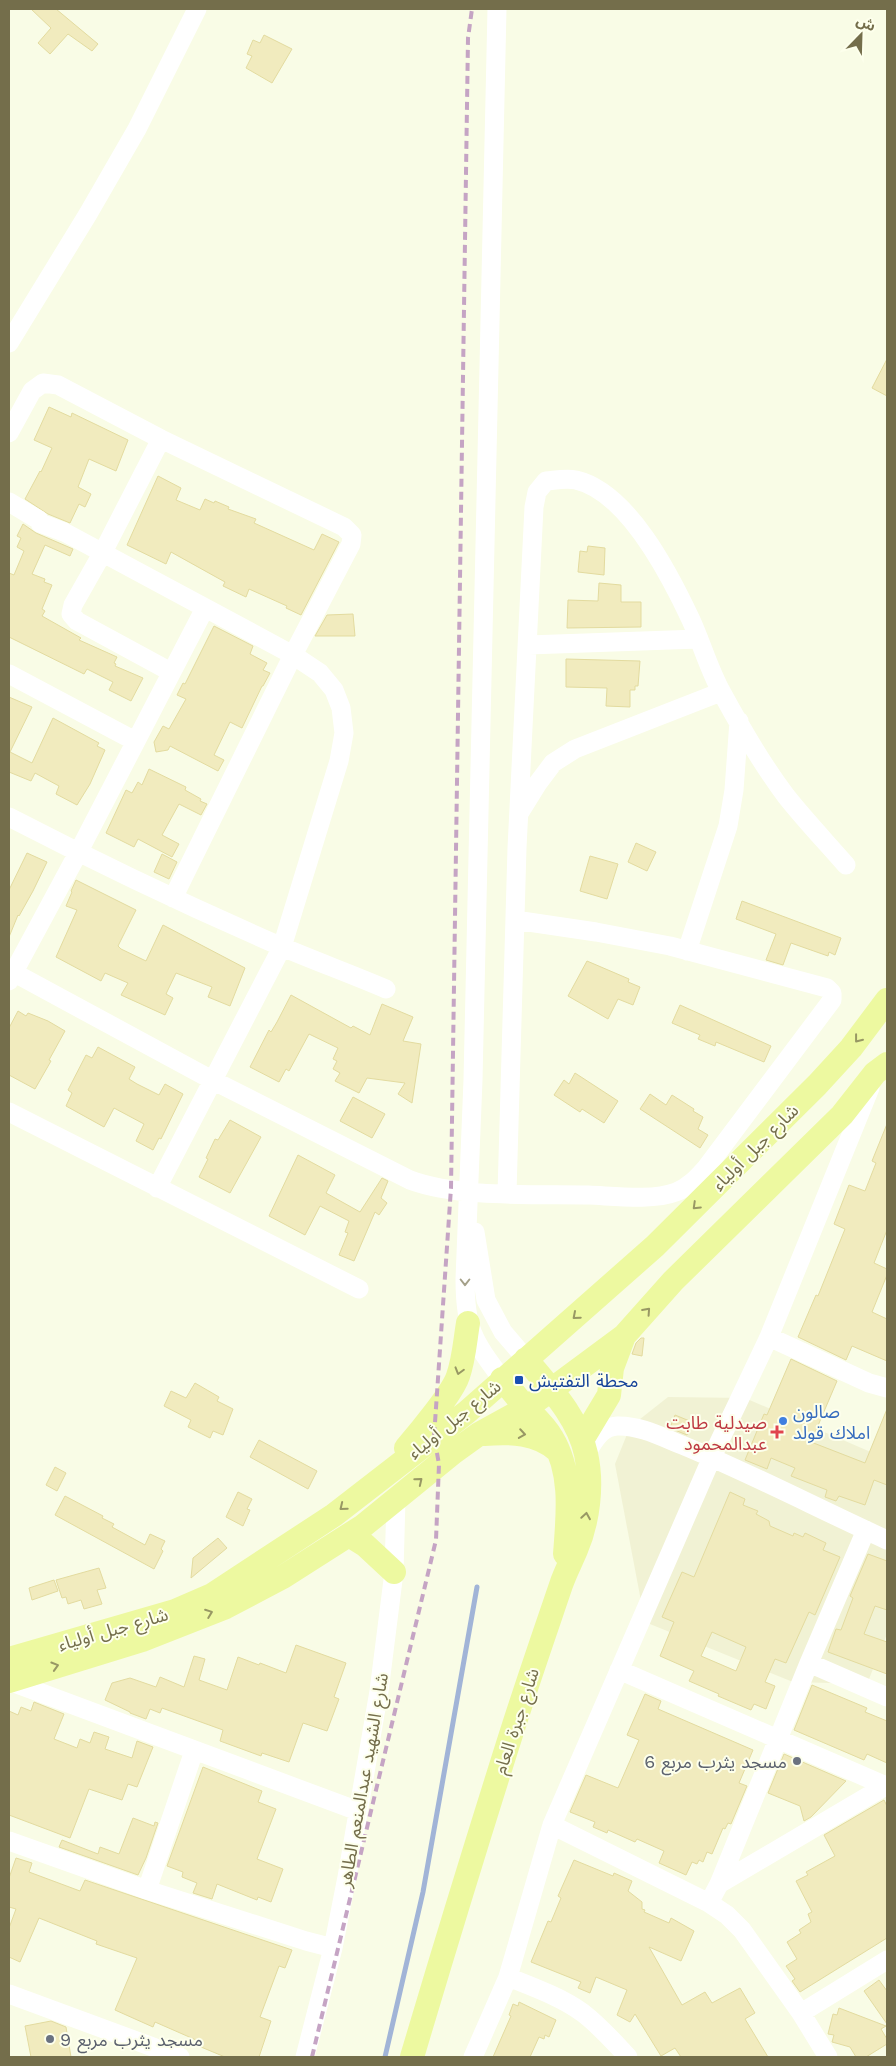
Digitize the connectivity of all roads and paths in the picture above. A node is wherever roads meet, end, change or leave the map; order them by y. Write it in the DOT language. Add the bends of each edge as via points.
graph roads {
  1 [pos="197,9"];
  2 [pos="497,9"];
  3 [pos="9,343"];
  4 [pos="9,434"];
  5 [pos="161,439"];
  6 [pos="9,502"];
  7 [pos="103,552"];
  8 [pos="205,608"];
  9 [pos="699,639"];
  10 [pos="528,645"];
  11 [pos="293,655"];
  12 [pos="171,672"];
  13 [pos="9,674"];
  14 [pos="721,692"];
  15 [pos="739,721"];
  16 [pos="135,741"];
  17 [pos="519,814"];
  18 [pos="9,817"];
  19 [pos="78,853"];
  20 [pos="846,865"];
  21 [pos="173,898"];
  22 [pos="515,920"];
  23 [pos="282,947"];
  24 [pos="687,952"];
  25 [pos="10,974"];
  26 [pos="386,990"];
  27 [pos="887,1000"];
  28 [pos="884,1068"];
  29 [pos="214,1081"];
  30 [pos="9,1112"];
  31 [pos="157,1188"];
  32 [pos="507,1193"];
  33 [pos="469,1195"];
  34 [pos="359,1289"];
  35 [pos="468,1323"];
  36 [pos="624,1336"];
  37 [pos="769,1336"];
  38 [pos="526,1359"];
  39 [pos="502,1379"];
  40 [pos="887,1388"];
  41 [pos="551,1390"];
  42 [pos="526,1408"];
  43 [pos="479,1434"];
  44 [pos="584,1447"];
  45 [pos="560,1452"];
  46 [pos="712,1457"];
  47 [pos="366,1488"];
  48 [pos="396,1499"];
  49 [pos="866,1530"];
  50 [pos="350,1534"];
  51 [pos="887,1540"];
  52 [pos="394,1572"];
  53 [pos="563,1578"];
  54 [pos="9,1659"];
  55 [pos="809,1663"];
  56 [pos="619,1670"];
  57 [pos="9,1681"];
  58 [pos="887,1697"];
  59 [pos="779,1737"];
  60 [pos="194,1752"];
  61 [pos="887,1785"];
  62 [pos="358,1811"];
  63 [pos="552,1825"];
  64 [pos="9,1841"];
  65 [pos="720,1884"];
  66 [pos="147,1890"];
  67 [pos="709,1903"];
  68 [pos="333,1948"];
  69 [pos="887,1960"];
  70 [pos="508,1977"];
  71 [pos="9,1994"];
  72 [pos="801,2013"];
  73 [pos="180,2057"];
  74 [pos="305,2057"];
  75 [pos="412,2057"];
  76 [pos="473,2057"];
  77 [pos="628,2057"];
  78 [pos="828,2057"];
  1 -- 3 [label="street" via="136,130"];
  2 -- 33 [label="street"];
  4 -- 5 [label="street" via="32,391 43,383 58,385"];
  5 -- 7 [label="street"];
  5 -- 11 [label="street" via="344,527 352,535 351,544"];
  6 -- 7 [label="street" via="40,523"];
  7 -- 8 [label="street"];
  7 -- 12 [label="street" via="71,614 77,621"];
  8 -- 11 [label="street"];
  8 -- 12 [label="street"];
  9 -- 10 [label="street"];
  9 -- 10 [label="street" via="656,555 637,526 616,503 596,488 577,480 562,479 546,481 537,492"];
  9 -- 14 [label="street"];
  10 -- 17 [label="street"];
  11 -- 21 [label="street"];
  11 -- 23 [label="street" via="320,673 334,690 341,708 344,733 339,761"];
  12 -- 16 [label="street"];
  13 -- 16 [label="street"];
  14 -- 15 [label="street"];
  14 -- 17 [label="street" via="575,749 554,763"];
  15 -- 20 [label="street" via="786,796"];
  15 -- 24 [label="street" via="728,826"];
  16 -- 19 [label="street"];
  17 -- 22 [label="street"];
  18 -- 19 [label="street"];
  19 -- 21 [label="street"];
  19 -- 25 [label="street"];
  21 -- 23 [label="street"];
  22 -- 24 [label="street" via="596,932"];
  22 -- 32 [label="street"];
  23 -- 26 [label="street"];
  23 -- 29 [label="street"];
  24 -- 32 [label="street" via="827,988 832,993 832,1000 693,1182 676,1192 648,1197"];
  25 -- 29 [label="street"];
  27 -- 38 [label="main road, شارع جبل أولياء, one-way" via="851,1048 744,1158 616,1282"];
  36 -- 28 [label="main road, شارع جبل أولياء, one-way" via="673,1281 842,1115"];
  28 -- 37 [label="street"];
  29 -- 31 [label="street"];
  29 -- 33 [label="street" via="410,1180"];
  30 -- 31 [label="street"];
  31 -- 34 [label="street"];
  32 -- 33 [label="street"];
  33 -- 35 [label="street, one-way" via="464,1279"];
  33 -- 38 [label="street" via="486,1300 503,1332"];
  35 -- 39 [label="street" via="477,1346"];
  35 -- 47 [label="main road, one-way" via="458,1378 412,1441"];
  36 -- 41 [label="main road, شارع جبل أولياء"];
  36 -- 44 [label="main road" via="612,1368 609,1395"];
  37 -- 40 [label="street" via="869,1383"];
  37 -- 46 [label="street"];
  38 -- 39 [label="main road, شارع جبل أولياء"];
  38 -- 41 [label="main road, شارع جبرة العام"];
  39 -- 42 [label="main road"];
  39 -- 47 [label="main road, شارع جبل أولياء" via="467,1412"];
  41 -- 42 [label="main road, شارع جبل أولياء"];
  41 -- 44 [label="main road, شارع جبرة العام" via="572,1420"];
  42 -- 43 [label="main road, شارع جبل أولياء"];
  42 -- 45 [label="main road" via="552,1437"];
  43 -- 45 [label="main road, one-way" via="527,1434 549,1443"];
  48 -- 43 [label="main road, شارع جبل أولياء, one-way"];
  44 -- 46 [label="street" via="601,1431 616,1426 631,1427"];
  53 -- 44 [label="main road, شارع جبرة العام, one-way" via="585,1524 588,1499"];
  45 -- 53 [label="main road" via="568,1497"];
  46 -- 49 [label="street"];
  46 -- 56 [label="street"];
  47 -- 54 [label="main road, شارع جبل أولياء, one-way" via="334,1515 212,1595 175,1611"];
  48 -- 50 [label="main road, شارع جبل أولياء"];
  48 -- 52 [label="street, شارع الشهيد عبدالمنعم الطاهر"];
  49 -- 51 [label="street"];
  49 -- 55 [label="street"];
  50 -- 52 [label="main road"];
  57 -- 50 [label="main road, شارع جبل أولياء, one-way" via="142,1640 226,1607 283,1578"];
  52 -- 62 [label="street, شارع الشهيد عبدالمنعم الطاهر" via="379,1691"];
  53 -- 75 [label="main road, شارع جبرة العام"];
  55 -- 58 [label="street"];
  55 -- 59 [label="street"];
  56 -- 59 [label="street"];
  56 -- 63 [label="street"];
  57 -- 60 [label="street"];
  59 -- 61 [label="street"];
  59 -- 65 [label="street"];
  60 -- 62 [label="street"];
  60 -- 66 [label="street"];
  61 -- 65 [label="street"];
  62 -- 68 [label="street, شارع الشهيد عبدالمنعم الطاهر"];
  63 -- 67 [label="street"];
  63 -- 70 [label="street"];
  64 -- 66 [label="street"];
  65 -- 67 [label="street"];
  66 -- 68 [label="street"];
  67 -- 72 [label="street" via="742,1930"];
  68 -- 74 [label="street, شارع الشهيد عبدالمنعم الطاهر"];
  69 -- 72 [label="street"];
  70 -- 76 [label="street"];
  70 -- 77 [label="street" via="581,2012"];
  71 -- 73 [label="street"];
  72 -- 78 [label="street"];
}
